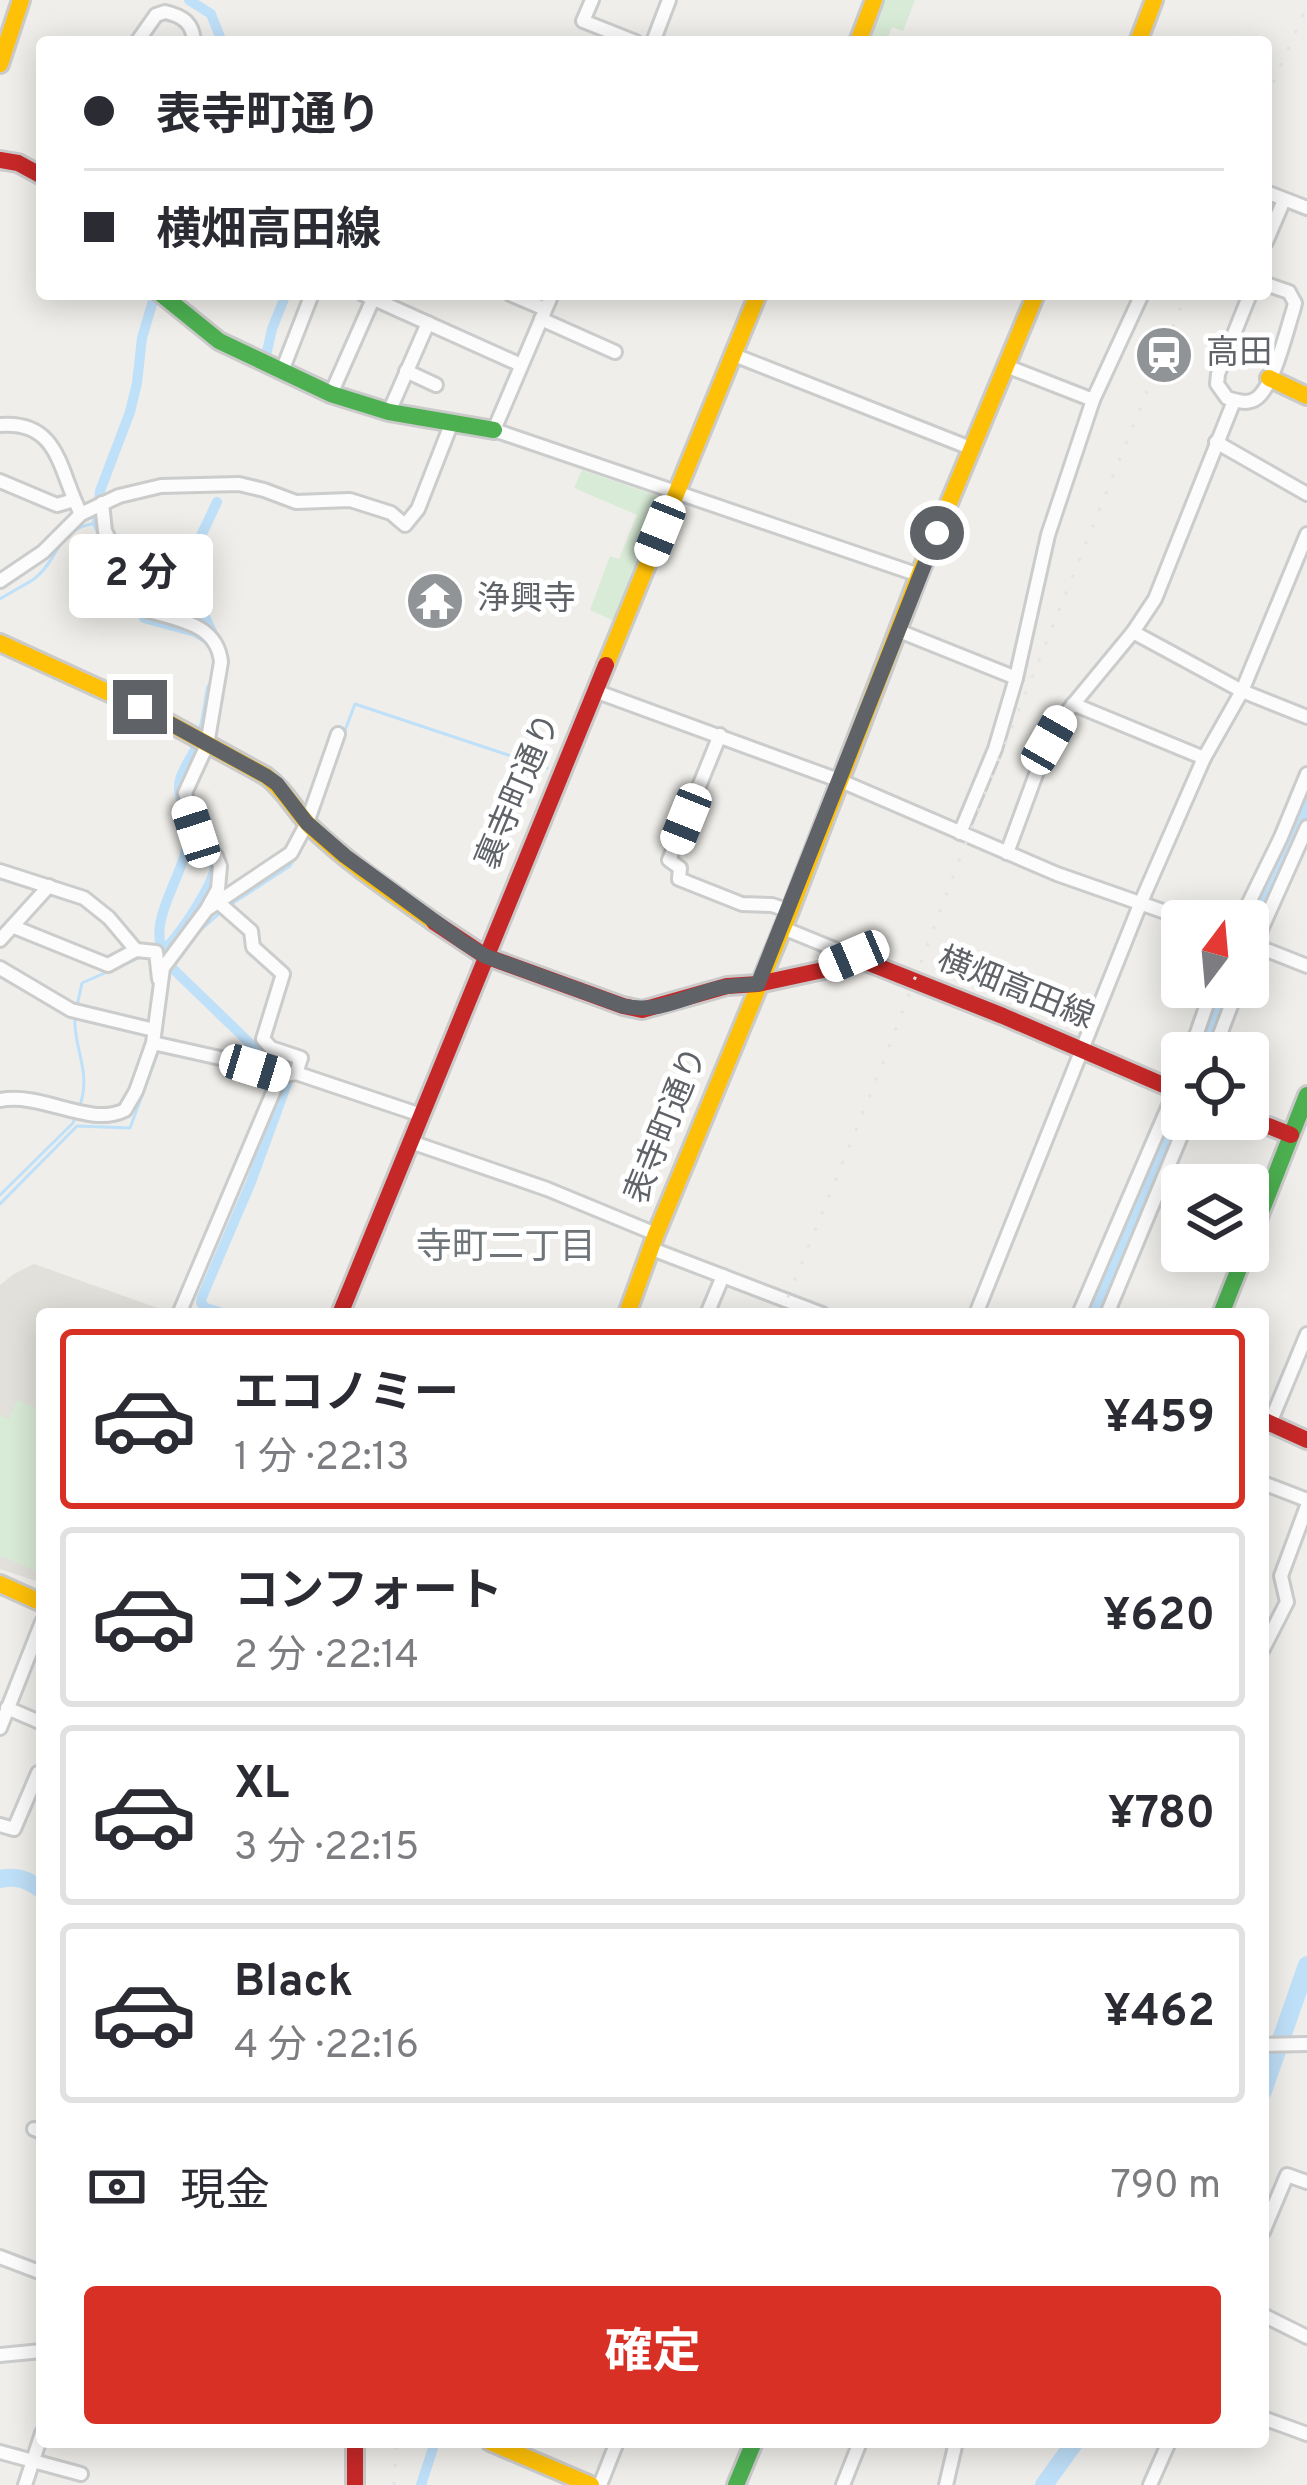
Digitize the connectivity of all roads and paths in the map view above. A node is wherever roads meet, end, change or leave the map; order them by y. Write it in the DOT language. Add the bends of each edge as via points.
graph roads {
  1 [pos="21,0"];
  2 [pos="592,0"];
  3 [pos="669,0"];
  4 [pos="874,0"];
  5 [pos="1154,0"];
  6 [pos="141,36"];
  7 [pos="194,36"];
  8 [pos="604,36"];
  9 [pos="655,36"];
  10 [pos="860,36"];
  11 [pos="1140,36"];
  12 [pos="0,64"];
  13 [pos="0,160"];
  14 [pos="36,173"];
  15 [pos="1272,195"];
  16 [pos="1284,200"];
  17 [pos="1307,208"];
  18 [pos="1272,228"];
  19 [pos="1272,286"];
  20 [pos="168,300"];
  21 [pos="310,300"];
  22 [pos="366,300"];
  23 [pos="377,300"];
  24 [pos="520,300"];
  25 [pos="549,300"];
  26 [pos="756,300"];
  27 [pos="1034,300"];
  28 [pos="1139,300"];
  29 [pos="1248,300"];
  30 [pos="543,314"];
  31 [pos="428,323"];
  32 [pos="615,352"];
  33 [pos="734,355"];
  34 [pos="521,365"];
  35 [pos="1006,366"];
  36 [pos="282,371"];
  37 [pos="406,371"];
  38 [pos="1270,378"];
  39 [pos="436,385"];
  40 [pos="331,394"];
  41 [pos="1307,396"];
  42 [pos="1094,400"];
  43 [pos="1234,401"];
  44 [pos="389,412"];
  45 [pos="452,422"];
  46 [pos="0,425"];
  47 [pos="494,430"];
  48 [pos="1216,442"];
  49 [pos="973,449"];
  50 [pos="0,482"];
  51 [pos="676,491"];
  52 [pos="1307,494"];
  53 [pos="74,500"];
  54 [pos="102,503"];
  55 [pos="81,514"];
  56 [pos="1307,534"];
  57 [pos="919,575"];
  58 [pos="0,581"];
  59 [pos="899,631"];
  60 [pos="1133,632"];
  61 [pos="0,644"];
  62 [pos="1016,678"];
  63 [pos="595,691"];
  64 [pos="1242,691"];
  65 [pos="1073,704"];
  66 [pos="1307,718"];
  67 [pos="338,734"];
  68 [pos="720,735"];
  69 [pos="207,745"];
  70 [pos="1204,758"];
  71 [pos="1307,774"];
  72 [pos="841,781"];
  73 [pos="307,823"];
  74 [pos="1307,827"];
  75 [pos="960,833"];
  76 [pos="1007,853"];
  77 [pos="0,871"];
  78 [pos="50,886"];
  79 [pos="1250,900"];
  80 [pos="1142,902"];
  81 [pos="213,906"];
  82 [pos="1269,908"];
  83 [pos="1161,909"];
  84 [pos="786,920"];
  85 [pos="14,927"];
  86 [pos="0,940"];
  87 [pos="136,950"];
  88 [pos="176,951"];
  89 [pos="155,952"];
  90 [pos="1269,955"];
  91 [pos="485,956"];
  92 [pos="854,956"];
  93 [pos="1307,966"];
  94 [pos="0,968"];
  95 [pos="758,984"];
  96 [pos="159,986"];
  97 [pos="154,1036"];
  98 [pos="1082,1050"];
  99 [pos="296,1073"];
  100 [pos="280,1076"];
  101 [pos="1161,1081"];
  102 [pos="1307,1095"];
  103 [pos="0,1100"];
  104 [pos="421,1114"];
  105 [pos="1269,1126"];
  106 [pos="1161,1131"];
  107 [pos="1299,1138"];
  108 [pos="1179,1140"];
  109 [pos="411,1142"];
  110 [pos="1269,1201"];
  111 [pos="654,1242"];
  112 [pos="1238,1272"];
  113 [pos="723,1276"];
  114 [pos="773,1296"];
  115 [pos="182,1308"];
  116 [pos="342,1308"];
  117 [pos="628,1308"];
  118 [pos="710,1308"];
  119 [pos="768,1308"];
  120 [pos="806,1308"];
  121 [pos="978,1308"];
  122 [pos="1082,1308"];
  123 [pos="1109,1308"];
  124 [pos="1223,1308"];
  125 [pos="1307,1334"];
  126 [pos="1269,1416"];
  127 [pos="1269,1423"];
  128 [pos="1307,1441"];
  129 [pos="1269,1486"];
  130 [pos="1307,1503"];
  131 [pos="0,1584"];
  132 [pos="36,1600"];
  133 [pos="36,1635"];
  134 [pos="1269,1637"];
  135 [pos="6,1701"];
  136 [pos="36,1719"];
  137 [pos="0,1728"];
  138 [pos="36,1778"];
  139 [pos="0,1825"];
  140 [pos="1307,2044"];
  141 [pos="1269,2045"];
  142 [pos="1307,2182"];
  143 [pos="1269,2218"];
  144 [pos="0,2257"];
  145 [pos="36,2271"];
  146 [pos="1269,2318"];
  147 [pos="1307,2337"];
  148 [pos="36,2352"];
  149 [pos="0,2355"];
  150 [pos="1269,2420"];
  151 [pos="1307,2434"];
  152 [pos="37,2448"];
  153 [pos="355,2448"];
  154 [pos="522,2448"];
  155 [pos="614,2448"];
  156 [pos="751,2448"];
  157 [pos="858,2448"];
  158 [pos="955,2448"];
  159 [pos="1166,2448"];
  160 [pos="0,2452"];
  161 [pos="32,2461"];
  162 [pos="81,2474"];
  163 [pos="561,2479"];
  164 [pos="25,2485"];
  165 [pos="356,2485"];
  166 [pos="596,2485"];
  167 [pos="736,2485"];
  168 [pos="843,2485"];
  169 [pos="946,2485"];
  170 [pos="1150,2485"];
  1 -- 12 [label="street"];
  2 -- 8 [label="street" via="583,21"];
  3 -- 9 [label="street"];
  4 -- 10 [label="street"];
  5 -- 11 [label="street"];
  6 -- 7 [label="street" via="165,12 188,21"];
  13 -- 14 [label="street"];
  15 -- 16 [label="street"];
  16 -- 17 [label="street"];
  16 -- 18 [label="street"];
  19 -- 38 [label="street" via="1294,303"];
  20 -- 36 [label="street" via="219,341"];
  21 -- 36 [label="street"];
  22 -- 40 [label="street"];
  23 -- 31 [label="street"];
  24 -- 30 [label="street"];
  25 -- 30 [label="street"];
  26 -- 33 [label="street, 裏寺町通り"];
  27 -- 35 [label="street, 表寺町通り"];
  28 -- 42 [label="street"];
  29 -- 43 [label="street" via="1218,374 1221,392"];
  30 -- 32 [label="street"];
  30 -- 34 [label="street"];
  31 -- 34 [label="street"];
  31 -- 37 [label="street"];
  33 -- 49 [label="street"];
  33 -- 51 [label="street, 裏寺町通り"];
  34 -- 47 [label="street"];
  35 -- 42 [label="street"];
  35 -- 49 [label="street, 表寺町通り"];
  36 -- 40 [label="street"];
  37 -- 39 [label="street"];
  37 -- 44 [label="street"];
  38 -- 41 [label="street"];
  38 -- 43 [label="street" via="1257,398"];
  40 -- 44 [label="street"];
  42 -- 62 [label="street" via="1048,536"];
  43 -- 48 [label="street"];
  44 -- 45 [label="street"];
  45 -- 47 [label="street"];
  45 -- 54 [label="street" via="405,525 364,503 296,502 239,484 161,486"];
  46 -- 53 [label="street" via="40,433"];
  47 -- 51 [label="street"];
  48 -- 52 [label="street"];
  48 -- 60 [label="street" via="1155,599"];
  49 -- 57 [label="street, 表寺町通り"];
  50 -- 53 [label="street" via="57,505"];
  51 -- 57 [label="street"];
  51 -- 63 [label="street, 裏寺町通り"];
  53 -- 55 [label="street"];
  54 -- 55 [label="street"];
  54 -- 69 [label="street" via="105,531 146,610 204,629 220,651"];
  55 -- 58 [label="street"];
  56 -- 64 [label="street"];
  57 -- 59 [label="street, 表寺町通り"];
  59 -- 62 [label="street"];
  59 -- 72 [label="street, 表寺町通り"];
  60 -- 64 [label="street"];
  60 -- 65 [label="street"];
  61 -- 69 [label="street"];
  62 -- 75 [label="street"];
  63 -- 68 [label="street"];
  63 -- 91 [label="street, 裏寺町通り"];
  64 -- 66 [label="street"];
  64 -- 70 [label="street"];
  65 -- 70 [label="street"];
  65 -- 76 [label="street" via="1049,740"];
  67 -- 73 [label="street"];
  68 -- 72 [label="street"];
  68 -- 84 [label="street" via="669,860 680,868 679,879 742,904 772,905"];
  69 -- 73 [label="street" via="277,784"];
  69 -- 81 [label="street" via="185,794 196,837 220,866"];
  70 -- 80 [label="street"];
  71 -- 79 [label="street"];
  72 -- 75 [label="street"];
  72 -- 84 [label="street, 表寺町通り"];
  73 -- 81 [label="street" via="291,854"];
  73 -- 91 [label="street"];
  74 -- 82 [label="street"];
  75 -- 76 [label="street"];
  76 -- 80 [label="street"];
  77 -- 78 [label="street"];
  78 -- 85 [label="street"];
  78 -- 87 [label="street" via="94,904"];
  80 -- 83 [label="street"];
  80 -- 98 [label="street"];
  81 -- 88 [label="street"];
  81 -- 99 [label="street" via="251,931 254,947 284,974 263,1039 301,1058"];
  84 -- 92 [label="street"];
  84 -- 95 [label="street, 表寺町通り"];
  85 -- 86 [label="street"];
  85 -- 87 [label="street" via="109,964"];
  87 -- 89 [label="street"];
  88 -- 89 [label="street"];
  88 -- 96 [label="street"];
  89 -- 96 [label="street"];
  90 -- 93 [label="street"];
  91 -- 95 [label="street" via="642,1010"];
  91 -- 104 [label="street, 裏寺町通り"];
  92 -- 95 [label="street"];
  92 -- 98 [label="street, 横畑高田線"];
  94 -- 97 [label="street" via="71,1010"];
  95 -- 111 [label="street, 表寺町通り"];
  96 -- 97 [label="street"];
  97 -- 100 [label="street"];
  97 -- 103 [label="street" via="130,1103 117,1114"];
  98 -- 101 [label="street, 横畑高田線"];
  98 -- 121 [label="street"];
  99 -- 100 [label="street"];
  99 -- 104 [label="street"];
  100 -- 115 [label="street"];
  102 -- 107 [label="street"];
  104 -- 109 [label="street, 裏寺町通り"];
  105 -- 107 [label="street"];
  106 -- 122 [label="street"];
  107 -- 110 [label="street"];
  108 -- 123 [label="street"];
  109 -- 111 [label="street" via="547,1189"];
  109 -- 116 [label="street, 裏寺町通り"];
  111 -- 113 [label="street"];
  111 -- 117 [label="street, 表寺町通り"];
  112 -- 124 [label="street"];
  113 -- 114 [label="street"];
  113 -- 118 [label="street"];
  114 -- 119 [label="street"];
  114 -- 120 [label="street"];
  125 -- 126 [label="street"];
  127 -- 128 [label="street"];
  129 -- 130 [label="street"];
  130 -- 134 [label="street" via="1281,1576 1287,1602"];
  131 -- 132 [label="street"];
  133 -- 135 [label="street"];
  135 -- 136 [label="street"];
  135 -- 137 [label="street"];
  138 -- 139 [label="street" via="14,1829"];
  140 -- 141 [label="street"];
  142 -- 143 [label="street" via="1287,2175"];
  144 -- 145 [label="street"];
  146 -- 147 [label="street"];
  148 -- 149 [label="street"];
  150 -- 151 [label="street"];
  152 -- 161 [label="street"];
  153 -- 165 [label="street"];
  154 -- 163 [label="street"];
  155 -- 166 [label="street"];
  156 -- 167 [label="street"];
  157 -- 168 [label="street"];
  158 -- 169 [label="street"];
  159 -- 170 [label="street"];
  160 -- 161 [label="street"];
  161 -- 162 [label="street"];
  161 -- 164 [label="street"];
  163 -- 166 [label="street"];
}
